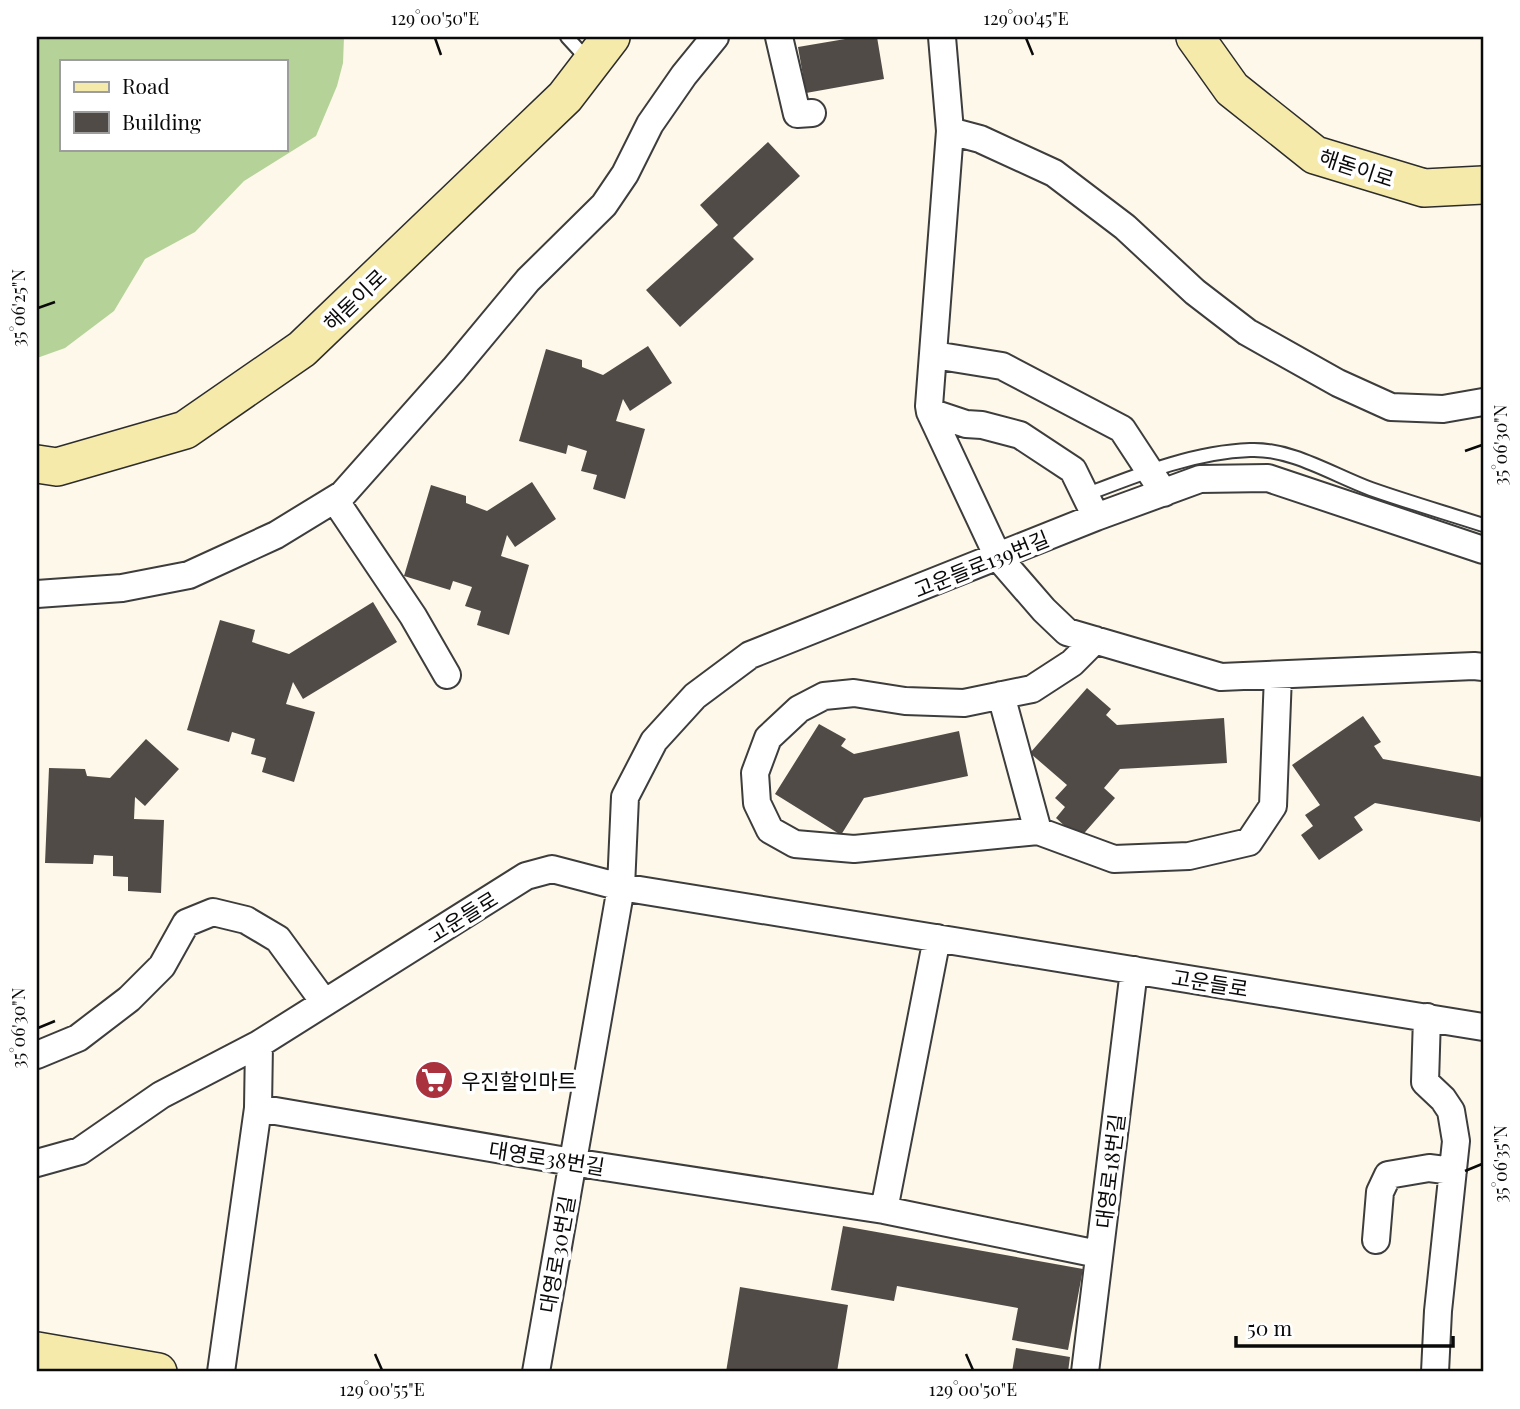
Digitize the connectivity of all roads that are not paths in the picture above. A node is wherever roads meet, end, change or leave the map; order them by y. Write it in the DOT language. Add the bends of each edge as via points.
graph roads {
  1 [pos="715,37"];
  2 [pos="779,37"];
  3 [pos="930,37"];
  4 [pos="942,37"];
  5 [pos="1195,37"];
  6 [pos="589,46"];
  7 [pos="812,113"];
  8 [pos="950,131"];
  9 [pos="1483,186"];
  10 [pos="934,355"];
  11 [pos="1483,402"];
  12 [pos="930,412"];
  13 [pos="37,464"];
  14 [pos="1149,470"];
  15 [pos="1164,493"];
  16 [pos="335,500"];
  17 [pos="1091,506"];
  18 [pos="1483,526"];
  19 [pos="1483,550"];
  20 [pos="998,557"];
  21 [pos="37,594"];
  22 [pos="1095,640"];
  23 [pos="1483,667"];
  24 [pos="447,675"];
  25 [pos="1278,675"];
  26 [pos="1000,695"];
  27 [pos="1038,831"];
  28 [pos="621,887"];
  29 [pos="937,937"];
  30 [pos="1134,970"];
  31 [pos="324,1002"];
  32 [pos="1427,1017"];
  33 [pos="1483,1027"];
  34 [pos="259,1044"];
  35 [pos="37,1055"];
  36 [pos="258,1108"];
  37 [pos="572,1162"];
  38 [pos="37,1163"];
  39 [pos="1453,1171"];
  40 [pos="884,1210"];
  41 [pos="1376,1240"];
  42 [pos="1098,1254"];
  43 [pos="37,1351"];
  44 [pos="158,1372"];
  45 [pos="221,1372"];
  46 [pos="536,1372"];
  47 [pos="1084,1372"];
  48 [pos="1435,1372"];
  1 -- 16 [label="street" via="650,124 604,205 528,280 393,440"];
  2 -- 7 [label="street" via="797,114"];
  3 -- 8 [label="street"];
  4 -- 8 [label="street"];
  5 -- 9 [label="street, 해돋이로" via="1232,89 1315,155 1424,188"];
  6 -- 13 [label="street, 해돋이로" via="565,97 302,349 185,430 57,467"];
  8 -- 10 [label="street"];
  8 -- 11 [label="street" via="981,139 1054,173 1247,332 1338,383 1391,407 1443,409"];
  10 -- 12 [label="street"];
  10 -- 14 [label="street" via="1002,366 1063,396 1122,429"];
  12 -- 17 [label="street" via="1020,435 1073,470"];
  12 -- 20 [label="street"];
  14 -- 15 [label="street"];
  14 -- 17 [label="lane"];
  14 -- 18 [label="lane" via="1216,454 1251,449 1273,452"];
  15 -- 17 [label="street, 고운들로139번길"];
  15 -- 19 [label="street, 고운들로139번길" via="1200,479 1268,478"];
  16 -- 21 [label="street" via="276,535 189,575 122,588"];
  16 -- 24 [label="street"];
  17 -- 20 [label="street, 고운들로139번길"];
  20 -- 22 [label="street" via="1067,632"];
  20 -- 28 [label="street, 고운들로139번길" via="750,656 695,696 654,741 625,797"];
  22 -- 25 [label="street" via="1221,677"];
  22 -- 26 [label="street" via="1072,663 1032,688"];
  23 -- 25 [label="street"];
  25 -- 27 [label="street" via="1273,806 1249,842 1189,856 1114,859"];
  26 -- 27 [label="street"];
  26 -- 27 [label="street" via="964,703 854,693 824,696 799,709 768,738 755,773 757,803 769,830 795,844 854,849"];
  28 -- 29 [label="street, 고운들로"];
  28 -- 31 [label="street, 고운들로" via="552,869 526,876"];
  28 -- 37 [label="street, 대영로30번길"];
  29 -- 30 [label="street, 고운들로"];
  29 -- 40 [label="street"];
  30 -- 32 [label="street, 고운들로"];
  30 -- 42 [label="street, 대영로18번길"];
  31 -- 34 [label="street, 고운들로"];
  31 -- 35 [label="street" via="278,939 246,920 213,912 186,923 162,966 129,999 78,1038"];
  32 -- 33 [label="street, 고운들로"];
  32 -- 39 [label="street" via="1425,1082 1451,1111 1456,1141"];
  34 -- 36 [label="street"];
  34 -- 38 [label="street, 고운들로" via="161,1095 80,1151"];
  36 -- 37 [label="street, 대영로38번길"];
  36 -- 45 [label="street"];
  37 -- 40 [label="street, 대영로38번길"];
  37 -- 46 [label="street, 대영로30번길"];
  39 -- 41 [label="street" via="1429,1168 1388,1175 1380,1192"];
  39 -- 48 [label="street"];
  40 -- 42 [label="street, 대영로38번길"];
  42 -- 47 [label="street, 대영로18번길"];
  43 -- 44 [label="street"];
}
